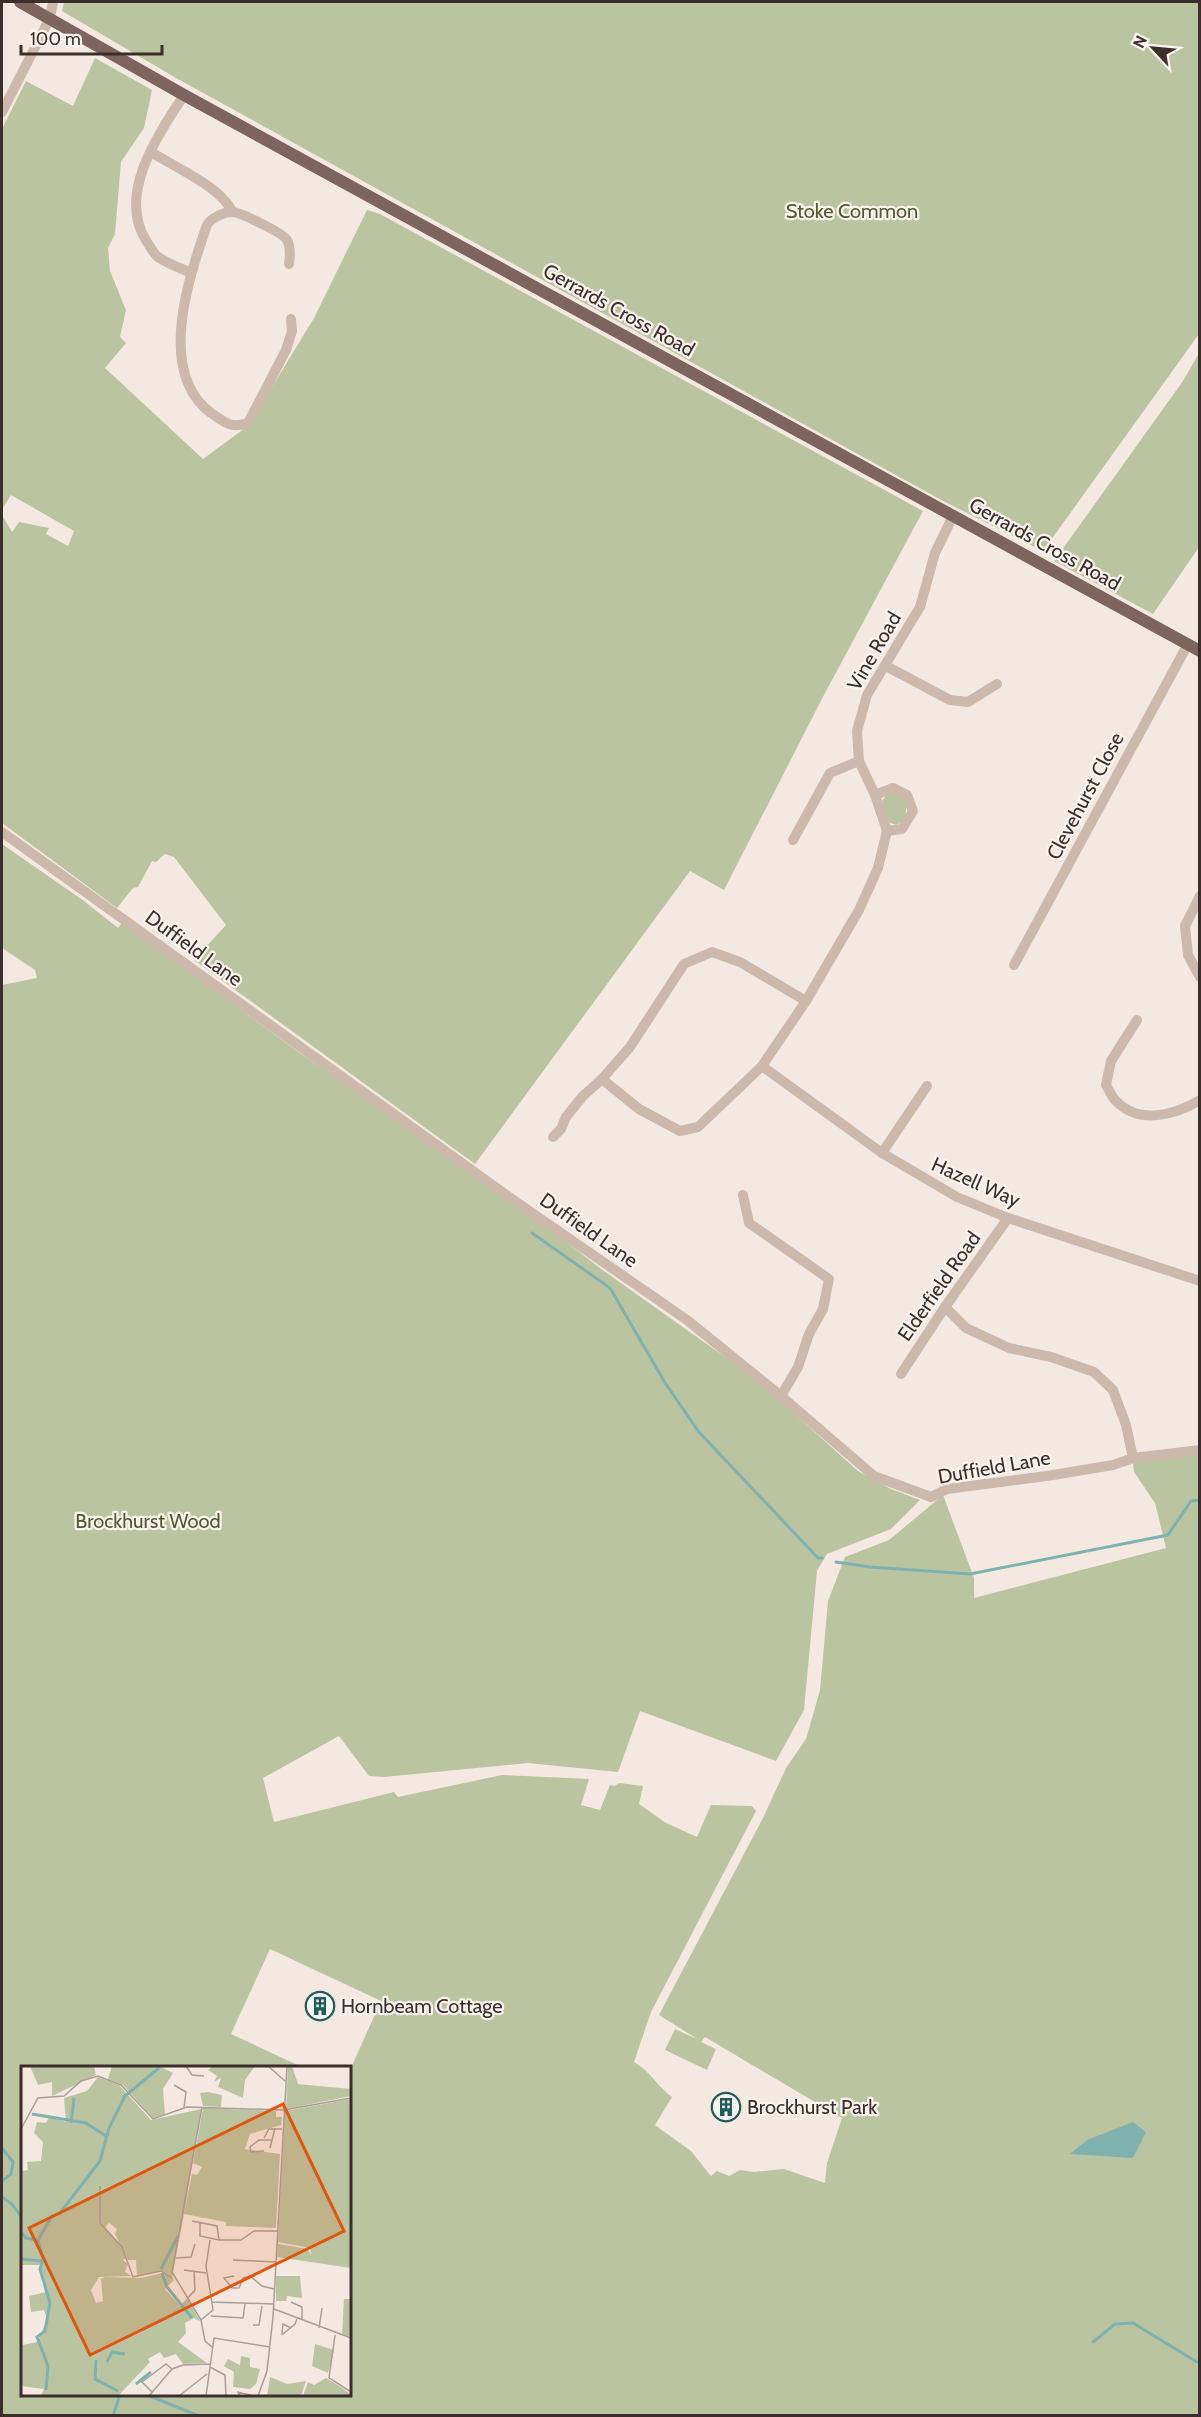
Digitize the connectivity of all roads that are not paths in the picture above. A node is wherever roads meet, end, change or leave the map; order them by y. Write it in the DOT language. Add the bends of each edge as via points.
graph roads {
  1 [pos="20,2"];
  2 [pos="53,2"];
  3 [pos="50,18"];
  4 [pos="184,94"];
  5 [pos="2,112"];
  6 [pos="151,152"];
  7 [pos="232,212"];
  8 [pos="289,264"];
  9 [pos="191,273"];
  10 [pos="291,319"];
  11 [pos="953,516"];
  12 [pos="1188,644"];
  13 [pos="1200,651"];
  14 [pos="886,666"];
  15 [pos="997,684"];
  16 [pos="859,761"];
  17 [pos="875,795"];
  18 [pos="887,831"];
  19 [pos="2,832"];
  20 [pos="793,840"];
  21 [pos="1200,896"];
  22 [pos="1014,965"];
  23 [pos="1200,977"];
  24 [pos="806,1001"];
  25 [pos="1137,1020"];
  26 [pos="762,1066"];
  27 [pos="602,1079"];
  28 [pos="927,1086"];
  29 [pos="1200,1100"];
  30 [pos="553,1137"];
  31 [pos="882,1153"];
  32 [pos="743,1195"];
  33 [pos="1008,1218"];
  34 [pos="1200,1281"];
  35 [pos="945,1307"];
  36 [pos="901,1374"];
  37 [pos="781,1396"];
  38 [pos="1200,1450"];
  39 [pos="1133,1458"];
  1 -- 3 [label="main road, Gerrards Cross Road"];
  2 -- 3 [label="street"];
  3 -- 4 [label="main road, Gerrards Cross Road"];
  3 -- 5 [label="street"];
  4 -- 6 [label="street"];
  4 -- 11 [label="main road, Gerrards Cross Road"];
  6 -- 7 [label="street" via="216,192"];
  6 -- 9 [label="street" via="136,194 139,229 156,256"];
  7 -- 8 [label="street" via="284,236 290,249"];
  7 -- 9 [label="street" via="210,220"];
  9 -- 10 [label="street" via="183,311 182,362 197,398 227,425 248,423 253,415 286,350 292,332"];
  11 -- 12 [label="main road, Gerrards Cross Road"];
  11 -- 14 [label="street, Vine Road" via="935,553 920,607"];
  12 -- 13 [label="main road, Gerrards Cross Road"];
  12 -- 22 [label="street, Clevehurst Close"];
  14 -- 15 [label="street" via="950,700 968,702"];
  14 -- 16 [label="street, Vine Road" via="864,704 857,731"];
  16 -- 17 [label="street, Vine Road"];
  16 -- 20 [label="street" via="830,773"];
  17 -- 18 [label="street, Vine Road"];
  17 -- 18 [label="street" via="893,788 907,795 913,811 902,830"];
  18 -- 24 [label="street" via="878,868 859,910"];
  19 -- 37 [label="street, Duffield Lane" via="687,1320"];
  21 -- 23 [label="street" via="1185,926 1188,955"];
  24 -- 26 [label="street"];
  24 -- 27 [label="street" via="740,962 712,952 684,964 630,1047"];
  25 -- 29 [label="street" via="1111,1061 1106,1085 1116,1101 1136,1114 1165,1115"];
  26 -- 27 [label="street" via="698,1127 680,1131 639,1109"];
  26 -- 31 [label="street, Hazell Way"];
  27 -- 30 [label="street" via="583,1095"];
  28 -- 31 [label="street"];
  31 -- 33 [label="street, Hazell Way" via="957,1197"];
  32 -- 37 [label="street" via="749,1223 829,1279 823,1309"];
  33 -- 34 [label="street, Hazell Way"];
  33 -- 35 [label="street, Elderfield Road"];
  35 -- 36 [label="street, Elderfield Road"];
  35 -- 39 [label="street" via="966,1328 1009,1348 1094,1372 1113,1390"];
  37 -- 39 [label="street, Duffield Lane" via="874,1476 931,1497 947,1489 1113,1465"];
  38 -- 39 [label="street, Duffield Lane"];
}
